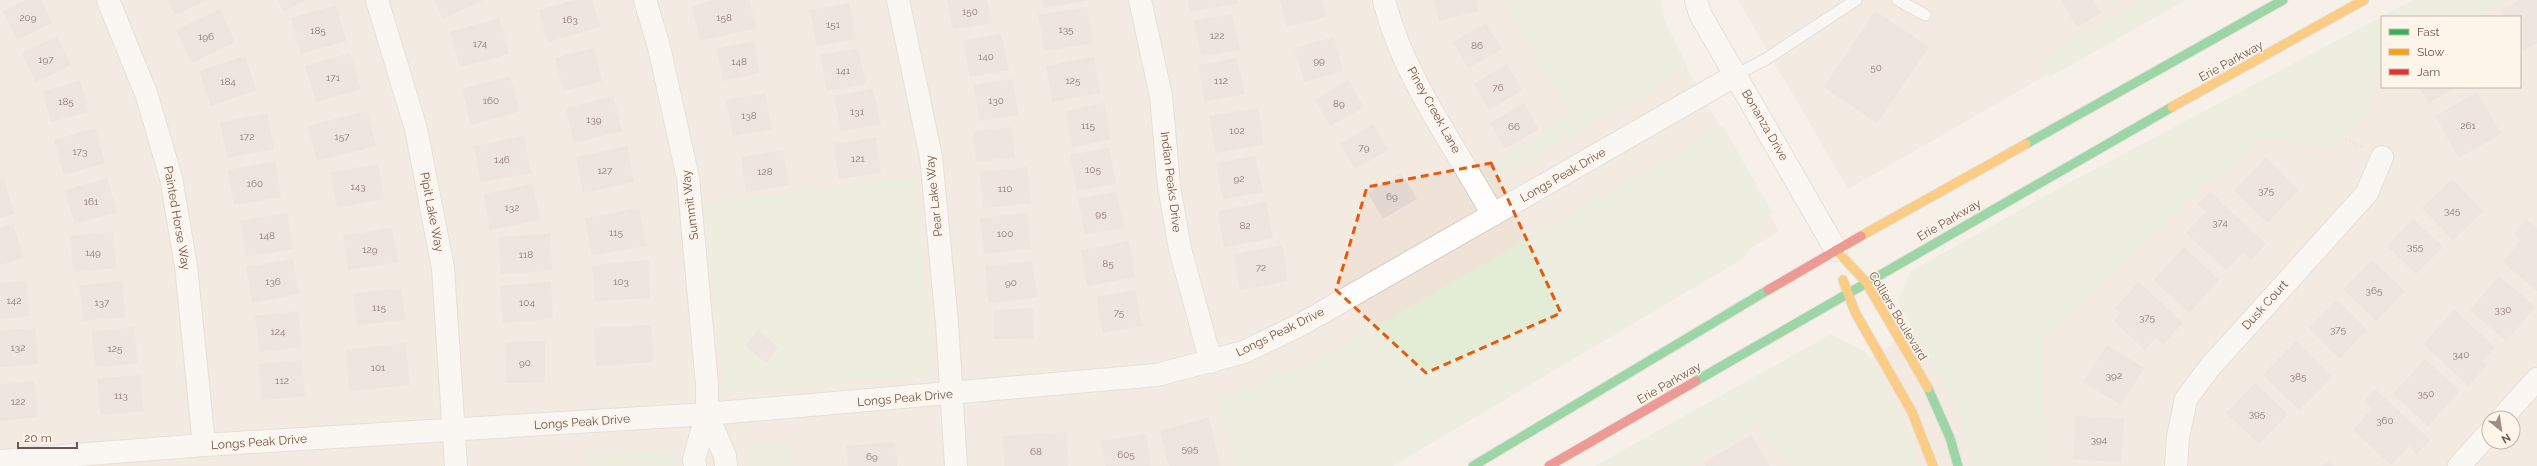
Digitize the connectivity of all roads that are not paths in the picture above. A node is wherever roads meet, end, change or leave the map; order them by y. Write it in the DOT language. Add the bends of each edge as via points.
graph roads {
  1 [pos="108,0"];
  2 [pos="377,0"];
  3 [pos="645,0"];
  4 [pos="898,0"];
  5 [pos="1140,0"];
  6 [pos="1384,0"];
  7 [pos="1696,0"];
  8 [pos="1856,0"];
  9 [pos="1898,0"];
  10 [pos="2283,0"];
  11 [pos="2364,0"];
  12 [pos="1925,15"];
  13 [pos="1736,75"];
  14 [pos="2382,157"];
  15 [pos="1493,215"];
  16 [pos="1836,250"];
  17 [pos="1866,282"];
  18 [pos="1846,294"];
  19 [pos="1211,362"];
  20 [pos="2537,379"];
  21 [pos="952,394"];
  22 [pos="2509,410"];
  23 [pos="707,414"];
  24 [pos="452,430"];
  25 [pos="2481,442"];
  26 [pos="204,445"];
  27 [pos="0,461"];
  28 [pos="456,466"];
  29 [pos="695,466"];
  30 [pos="726,466"];
  31 [pos="956,466"];
  32 [pos="1473,466"];
  33 [pos="1549,466"];
  34 [pos="1934,466"];
  35 [pos="1958,466"];
  36 [pos="2176,466"];
  37 [pos="2459,466"];
  1 -- 26 [label="street, Painted Horse Way" via="147,96 171,178 186,266"];
  2 -- 24 [label="street, Pipit Lake Way" via="416,129 443,268"];
  3 -- 23 [label="street, Summit Way" via="659,47 688,178 702,320"];
  4 -- 21 [label="street, Pear Lake Way" via="931,157"];
  5 -- 19 [label="street, Indian Peaks Drive" via="1161,96 1169,186 1180,249"];
  6 -- 15 [label="street, Piney Creek Lane" via="1388,17 1414,76"];
  7 -- 13 [label="street, Bonanza Drive" via="1700,14"];
  8 -- 13 [label="lane" via="1766,59"];
  9 -- 12 [label="lane"];
  10 -- 16 [label="main road"];
  11 -- 17 [label="main road, Erie Parkway"];
  13 -- 15 [label="street, Longs Peak Drive"];
  13 -- 16 [label="street, Bonanza Drive"];
  14 -- 36 [label="street, Dusk Court" via="2367,193 2210,366 2186,399 2178,437"];
  15 -- 19 [label="street, Longs Peak Drive" via="1302,324 1244,352"];
  16 -- 17 [label="main road, Colliers Boulevard"];
  16 -- 18 [label="main road"];
  16 -- 32 [label="main road"];
  17 -- 18 [label="main road, Erie Parkway"];
  17 -- 35 [label="main road, Colliers Boulevard" via="1926,387 1950,438"];
  18 -- 33 [label="main road, Erie Parkway"];
  18 -- 34 [label="main road" via="1911,409"];
  19 -- 21 [label="street, Longs Peak Drive" via="1157,375"];
  20 -- 22 [label="street"];
  21 -- 23 [label="street, Longs Peak Drive"];
  21 -- 31 [label="street, Pear Lake Way"];
  23 -- 24 [label="street, Longs Peak Drive"];
  23 -- 29 [label="street" via="694,459"];
  23 -- 30 [label="street" via="725,456"];
  24 -- 26 [label="street, Longs Peak Drive"];
  24 -- 28 [label="street, Pipit Lake Way"];
  25 -- 37 [label="street"];
  26 -- 27 [label="street, Longs Peak Drive"];
}
